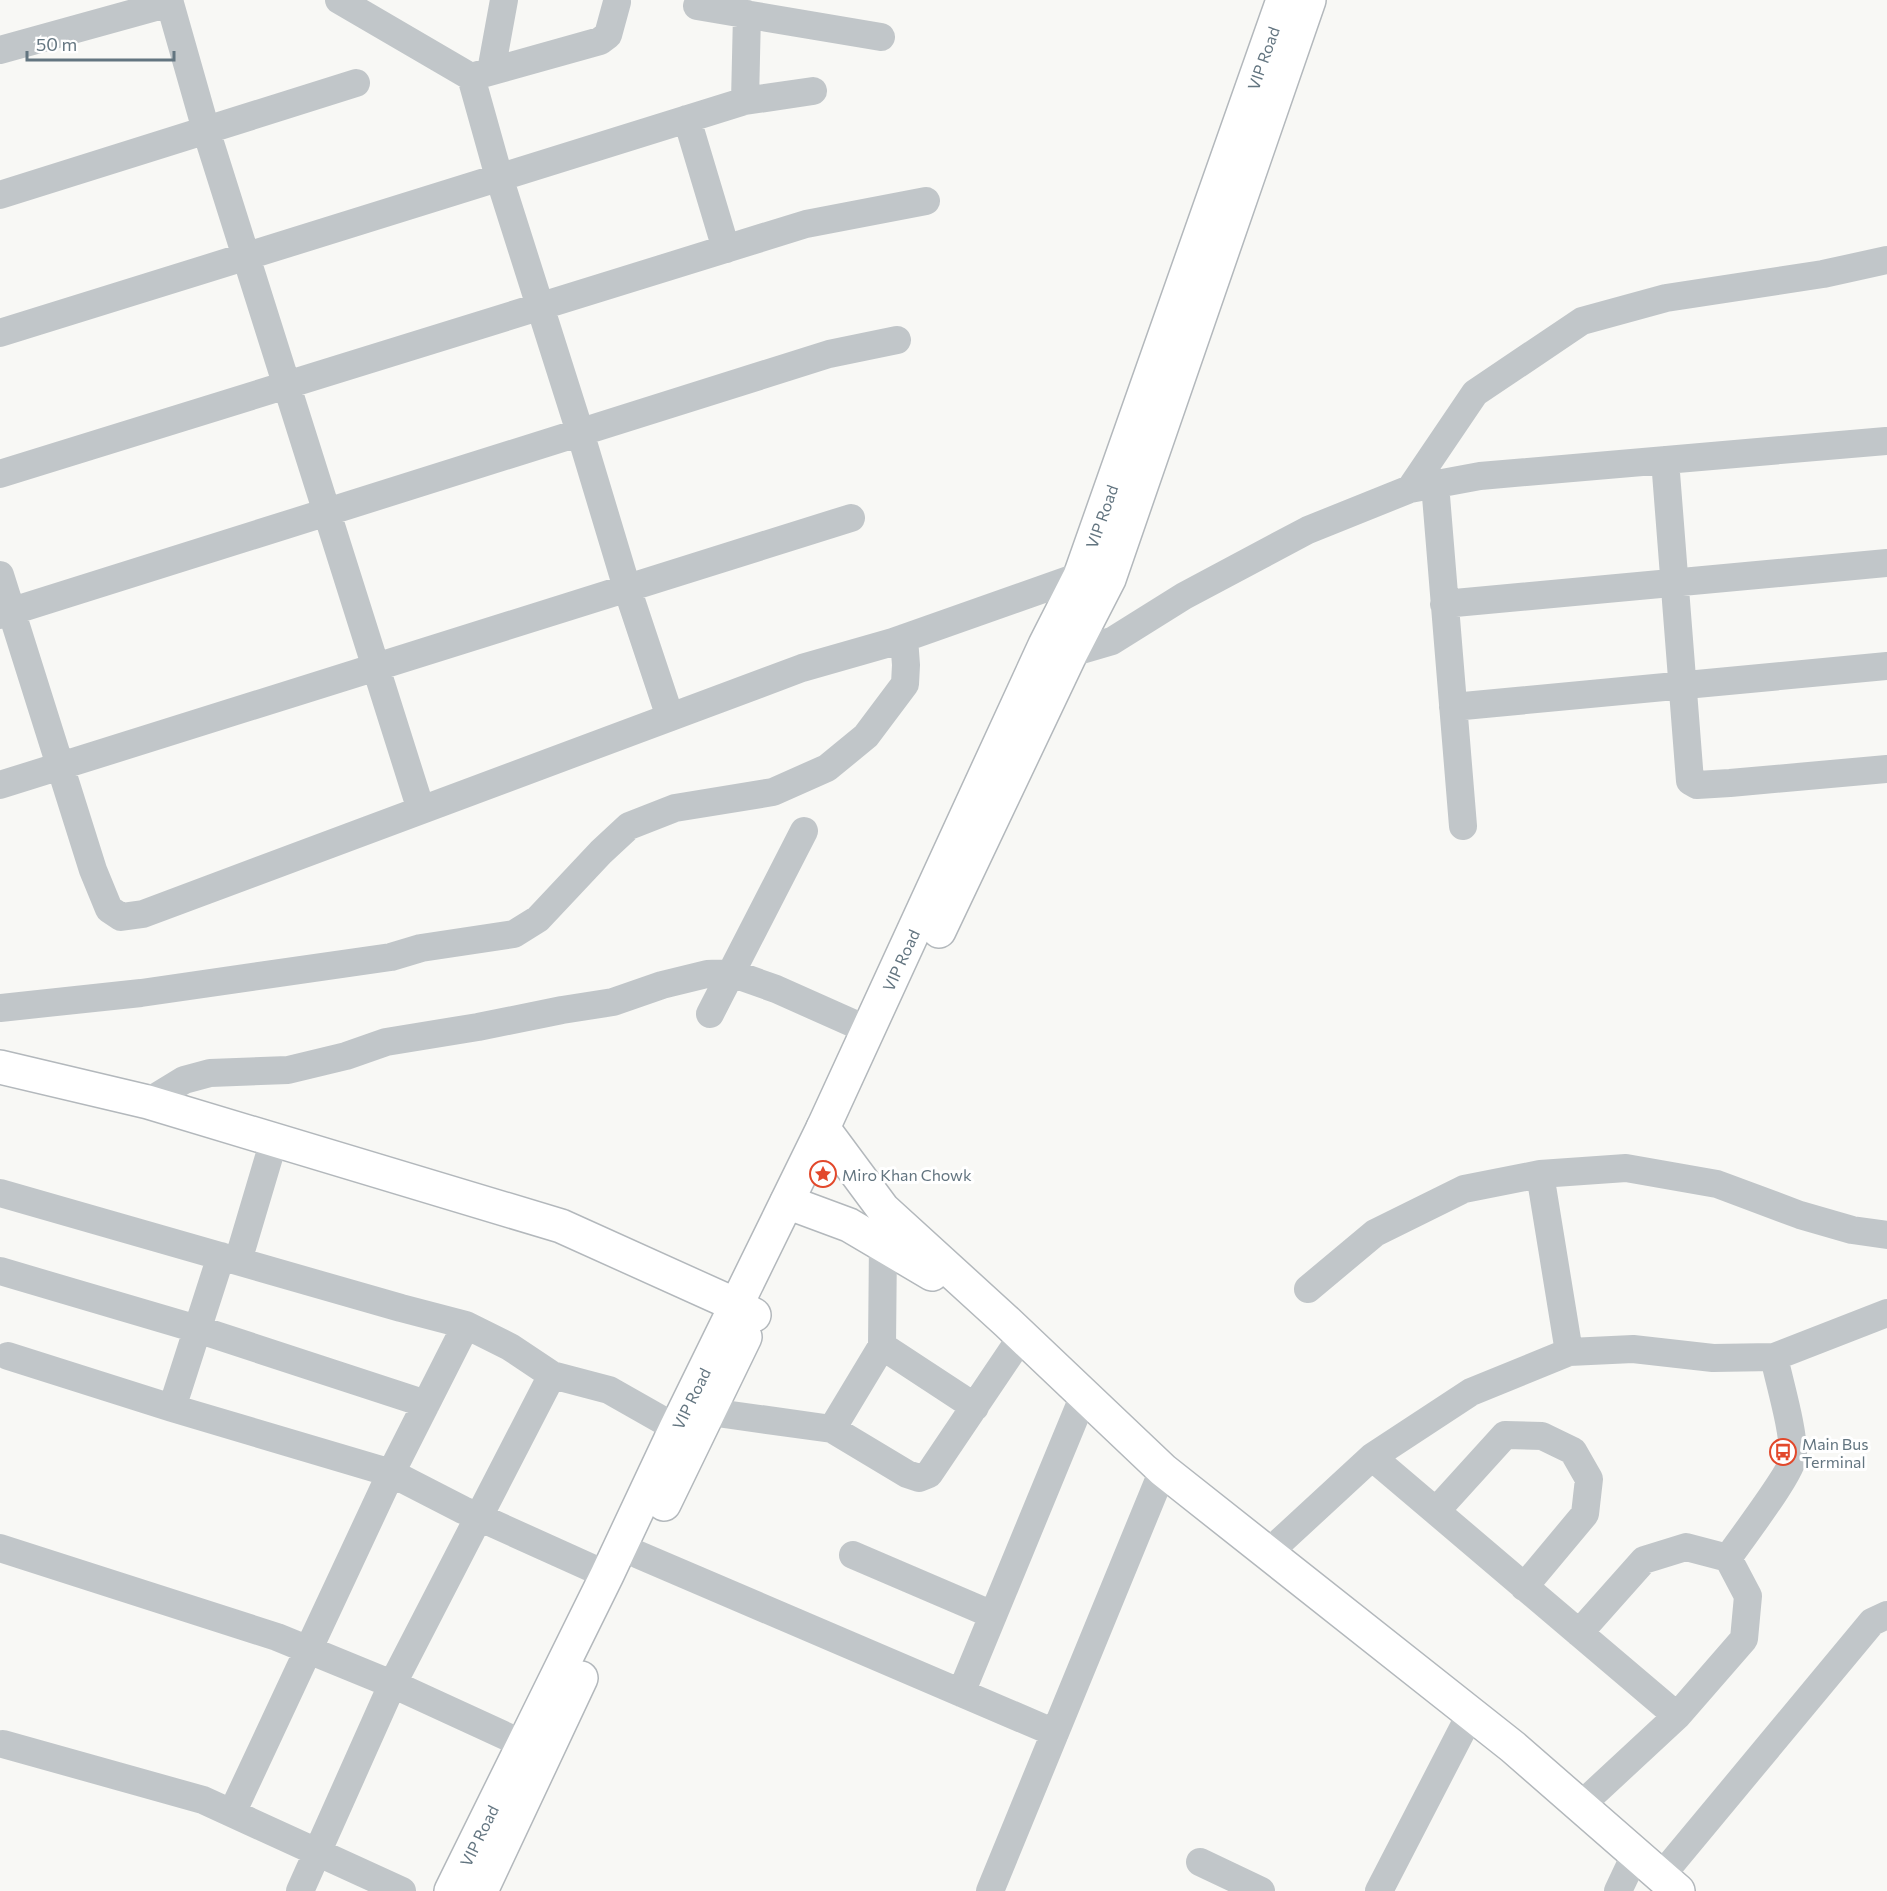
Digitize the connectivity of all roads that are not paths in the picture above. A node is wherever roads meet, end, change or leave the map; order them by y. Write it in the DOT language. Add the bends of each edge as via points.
graph roads {
  1 [pos="339,0"];
  2 [pos="504,0"];
  3 [pos="1283,0"];
  4 [pos="1309,0"];
  5 [pos="170,1"];
  6 [pos="617,2"];
  7 [pos="697,6"];
  8 [pos="747,14"];
  9 [pos="881,37"];
  10 [pos="0,50"];
  11 [pos="481,74"];
  12 [pos="356,83"];
  13 [pos="813,91"];
  14 [pos="745,101"];
  15 [pos="687,119"];
  16 [pos="206,130"];
  17 [pos="499,177"];
  18 [pos="0,195"];
  19 [pos="927,201"];
  20 [pos="726,249"];
  21 [pos="246,256"];
  22 [pos="1887,260"];
  23 [pos="540,307"];
  24 [pos="0,333"];
  25 [pos="897,340"];
  26 [pos="286,385"];
  27 [pos="580,432"];
  28 [pos="1886,441"];
  29 [pos="1665,460"];
  30 [pos="0,474"];
  31 [pos="1422,486"];
  32 [pos="327,512"];
  33 [pos="851,518"];
  34 [pos="1887,564"];
  35 [pos="0,575"];
  36 [pos="1080,576"];
  37 [pos="1676,583"];
  38 [pos="627,588"];
  39 [pos="1444,604"];
  40 [pos="6,614"];
  41 [pos="904,639"];
  42 [pos="1058,649"];
  43 [pos="1887,666"];
  44 [pos="376,668"];
  45 [pos="1683,685"];
  46 [pos="1453,707"];
  47 [pos="670,717"];
  48 [pos="61,767"];
  49 [pos="1887,769"];
  50 [pos="0,785"];
  51 [pos="421,810"];
  52 [pos="1463,825"];
  53 [pos="804,831"];
  54 [pos="730,973"];
  55 [pos="0,1008"];
  56 [pos="710,1014"];
  57 [pos="868,1030"];
  58 [pos="0,1067"];
  59 [pos="148,1102"];
  60 [pos="830,1137"];
  61 [pos="274,1140"];
  62 [pos="1540,1174"];
  63 [pos="0,1193"];
  64 [pos="797,1205"];
  65 [pos="1887,1235"];
  66 [pos="883,1244"];
  67 [pos="230,1259"];
  68 [pos="0,1271"];
  69 [pos="1308,1289"];
  70 [pos="746,1310"];
  71 [pos="1887,1313"];
  72 [pos="466,1325"];
  73 [pos="197,1329"];
  74 [pos="1015,1329"];
  75 [pos="882,1346"];
  76 [pos="1569,1352"];
  77 [pos="8,1356"];
  78 [pos="1774,1357"];
  79 [pos="552,1375"];
  80 [pos="1084,1395"];
  81 [pos="426,1404"];
  82 [pos="975,1407"];
  83 [pos="171,1408"];
  84 [pos="710,1412"];
  85 [pos="675,1428"];
  86 [pos="832,1429"];
  87 [pos="1372,1457"];
  88 [pos="1163,1470"];
  89 [pos="391,1473"];
  90 [pos="1436,1512"];
  91 [pos="478,1517"];
  92 [pos="0,1548"];
  93 [pos="1268,1553"];
  94 [pos="639,1555"];
  95 [pos="853,1555"];
  96 [pos="1728,1558"];
  97 [pos="607,1575"];
  98 [pos="1524,1587"];
  99 [pos="993,1615"];
  100 [pos="1887,1615"];
  101 [pos="1579,1633"];
  102 [pos="309,1651"];
  103 [pos="392,1685"];
  104 [pos="961,1693"];
  105 [pos="1471,1713"];
  106 [pos="1677,1716"];
  107 [pos="1055,1733"];
  108 [pos="3,1744"];
  109 [pos="523,1744"];
  110 [pos="1580,1806"];
  111 [pos="232,1813"];
  112 [pos="319,1852"];
  113 [pos="1635,1855"];
  114 [pos="1200,1862"];
  115 [pos="1670,1884"];
  116 [pos="300,1891"];
  117 [pos="402,1891"];
  118 [pos="451,1891"];
  119 [pos="481,1891"];
  120 [pos="990,1891"];
  121 [pos="1261,1891"];
  122 [pos="1379,1891"];
  123 [pos="1618,1891"];
  1 -- 11 [label="street"];
  2 -- 11 [label="street"];
  3 -- 36 [label="main road, VIP Road"];
  4 -- 42 [label="main road, VIP Road" via="1109,579"];
  5 -- 10 [label="street"];
  5 -- 16 [label="street"];
  6 -- 11 [label="street" via="608,35 600,41"];
  7 -- 8 [label="street"];
  8 -- 9 [label="street"];
  8 -- 14 [label="street"];
  11 -- 17 [label="street"];
  12 -- 16 [label="street"];
  13 -- 14 [label="street"];
  14 -- 15 [label="street"];
  15 -- 17 [label="street"];
  15 -- 20 [label="street"];
  16 -- 18 [label="street"];
  16 -- 21 [label="street"];
  17 -- 21 [label="street"];
  17 -- 23 [label="street"];
  19 -- 20 [label="street" via="806,224"];
  20 -- 23 [label="street"];
  21 -- 24 [label="street"];
  21 -- 26 [label="street"];
  22 -- 31 [label="street" via="1666,298 1582,321 1475,393"];
  23 -- 26 [label="street"];
  23 -- 27 [label="street"];
  25 -- 27 [label="street" via="829,354"];
  26 -- 30 [label="street"];
  26 -- 32 [label="street"];
  27 -- 32 [label="street"];
  27 -- 38 [label="street"];
  28 -- 29 [label="street"];
  29 -- 31 [label="street" via="1480,476"];
  29 -- 37 [label="street"];
  31 -- 39 [label="street"];
  31 -- 42 [label="street" via="1308,530 1184,596 1112,641"];
  32 -- 40 [label="street"];
  32 -- 44 [label="street"];
  33 -- 38 [label="street"];
  34 -- 37 [label="street"];
  35 -- 40 [label="street"];
  36 -- 41 [label="street"];
  36 -- 42 [label="main road, VIP Road"];
  37 -- 39 [label="street"];
  37 -- 45 [label="street"];
  38 -- 44 [label="street"];
  38 -- 47 [label="street"];
  39 -- 46 [label="street"];
  40 -- 48 [label="street"];
  41 -- 47 [label="street" via="802,668"];
  41 -- 55 [label="street" via="905,684 866,736 827,768 773,792 675,808 628,825 538,919 514,934 421,948 391,957 141,993"];
  42 -- 57 [label="main road, VIP Road"];
  42 -- 60 [label="main road, VIP Road"];
  43 -- 45 [label="street"];
  44 -- 48 [label="street"];
  44 -- 51 [label="street"];
  45 -- 46 [label="street"];
  45 -- 49 [label="street" via="1689,775 1690,781 1697,784"];
  46 -- 52 [label="street"];
  47 -- 51 [label="street"];
  48 -- 50 [label="street"];
  48 -- 51 [label="street" via="93,870 109,909 121,917 143,914"];
  53 -- 54 [label="street"];
  54 -- 56 [label="street"];
  54 -- 57 [label="street"];
  54 -- 59 [label="street" via="707,974 662,985 613,1002 386,1042 288,1070 210,1073 184,1080"];
  57 -- 60 [label="main road, VIP Road"];
  58 -- 59 [label="main road"];
  59 -- 61 [label="main road"];
  60 -- 64 [label="main road, VIP Road"];
  60 -- 74 [label="main road" via="883,1209"];
  61 -- 67 [label="street"];
  61 -- 70 [label="main road" via="561,1226"];
  62 -- 65 [label="street" via="1626,1168 1717,1184 1800,1215"];
  62 -- 69 [label="street" via="1464,1189 1375,1233"];
  62 -- 76 [label="street"];
  63 -- 67 [label="street"];
  64 -- 66 [label="main road" via="849,1225"];
  64 -- 70 [label="main road, VIP Road"];
  66 -- 74 [label="main road"];
  66 -- 75 [label="street"];
  67 -- 72 [label="street"];
  67 -- 73 [label="street"];
  68 -- 73 [label="street"];
  70 -- 84 [label="main road, VIP Road"];
  70 -- 85 [label="main road, VIP Road"];
  71 -- 78 [label="street"];
  72 -- 79 [label="street" via="510,1347"];
  72 -- 81 [label="street"];
  73 -- 81 [label="street"];
  73 -- 83 [label="street"];
  74 -- 80 [label="main road"];
  74 -- 82 [label="street"];
  75 -- 82 [label="street"];
  75 -- 86 [label="street"];
  76 -- 78 [label="street" via="1633,1348 1713,1358"];
  76 -- 87 [label="street" via="1471,1392"];
  77 -- 83 [label="street"];
  78 -- 96 [label="street" via="1793,1460"];
  79 -- 85 [label="street" via="609,1390"];
  79 -- 91 [label="street"];
  80 -- 88 [label="main road"];
  80 -- 99 [label="street"];
  81 -- 89 [label="street"];
  82 -- 86 [label="street" via="929,1474 919,1478"];
  83 -- 89 [label="street"];
  84 -- 86 [label="street"];
  84 -- 94 [label="main road, VIP Road"];
  85 -- 97 [label="main road, VIP Road"];
  87 -- 90 [label="street"];
  87 -- 93 [label="street"];
  88 -- 93 [label="main road"];
  88 -- 107 [label="street"];
  89 -- 91 [label="street"];
  89 -- 102 [label="street"];
  90 -- 98 [label="street"];
  90 -- 98 [label="street" via="1505,1435 1542,1436 1573,1451 1589,1479 1585,1514"];
  91 -- 97 [label="street"];
  91 -- 103 [label="street"];
  92 -- 102 [label="street" via="277,1637"];
  93 -- 105 [label="main road"];
  94 -- 104 [label="street"];
  94 -- 119 [label="main road, VIP Road"];
  95 -- 99 [label="street"];
  96 -- 101 [label="street" via="1686,1547 1644,1560"];
  96 -- 106 [label="street" via="1748,1596 1744,1639"];
  97 -- 109 [label="main road, VIP Road"];
  98 -- 101 [label="street"];
  99 -- 104 [label="street"];
  100 -- 115 [label="street" via="1872,1622"];
  101 -- 106 [label="street"];
  102 -- 103 [label="street"];
  102 -- 111 [label="street"];
  103 -- 109 [label="street"];
  103 -- 112 [label="street"];
  104 -- 107 [label="street"];
  105 -- 110 [label="main road"];
  105 -- 122 [label="street"];
  106 -- 110 [label="street"];
  107 -- 120 [label="street"];
  108 -- 111 [label="street" via="202,1800"];
  109 -- 118 [label="main road, VIP Road"];
  110 -- 113 [label="main road"];
  111 -- 112 [label="street"];
  112 -- 116 [label="street"];
  112 -- 117 [label="street"];
  113 -- 115 [label="main road"];
  113 -- 123 [label="street"];
  114 -- 121 [label="street"];
}
